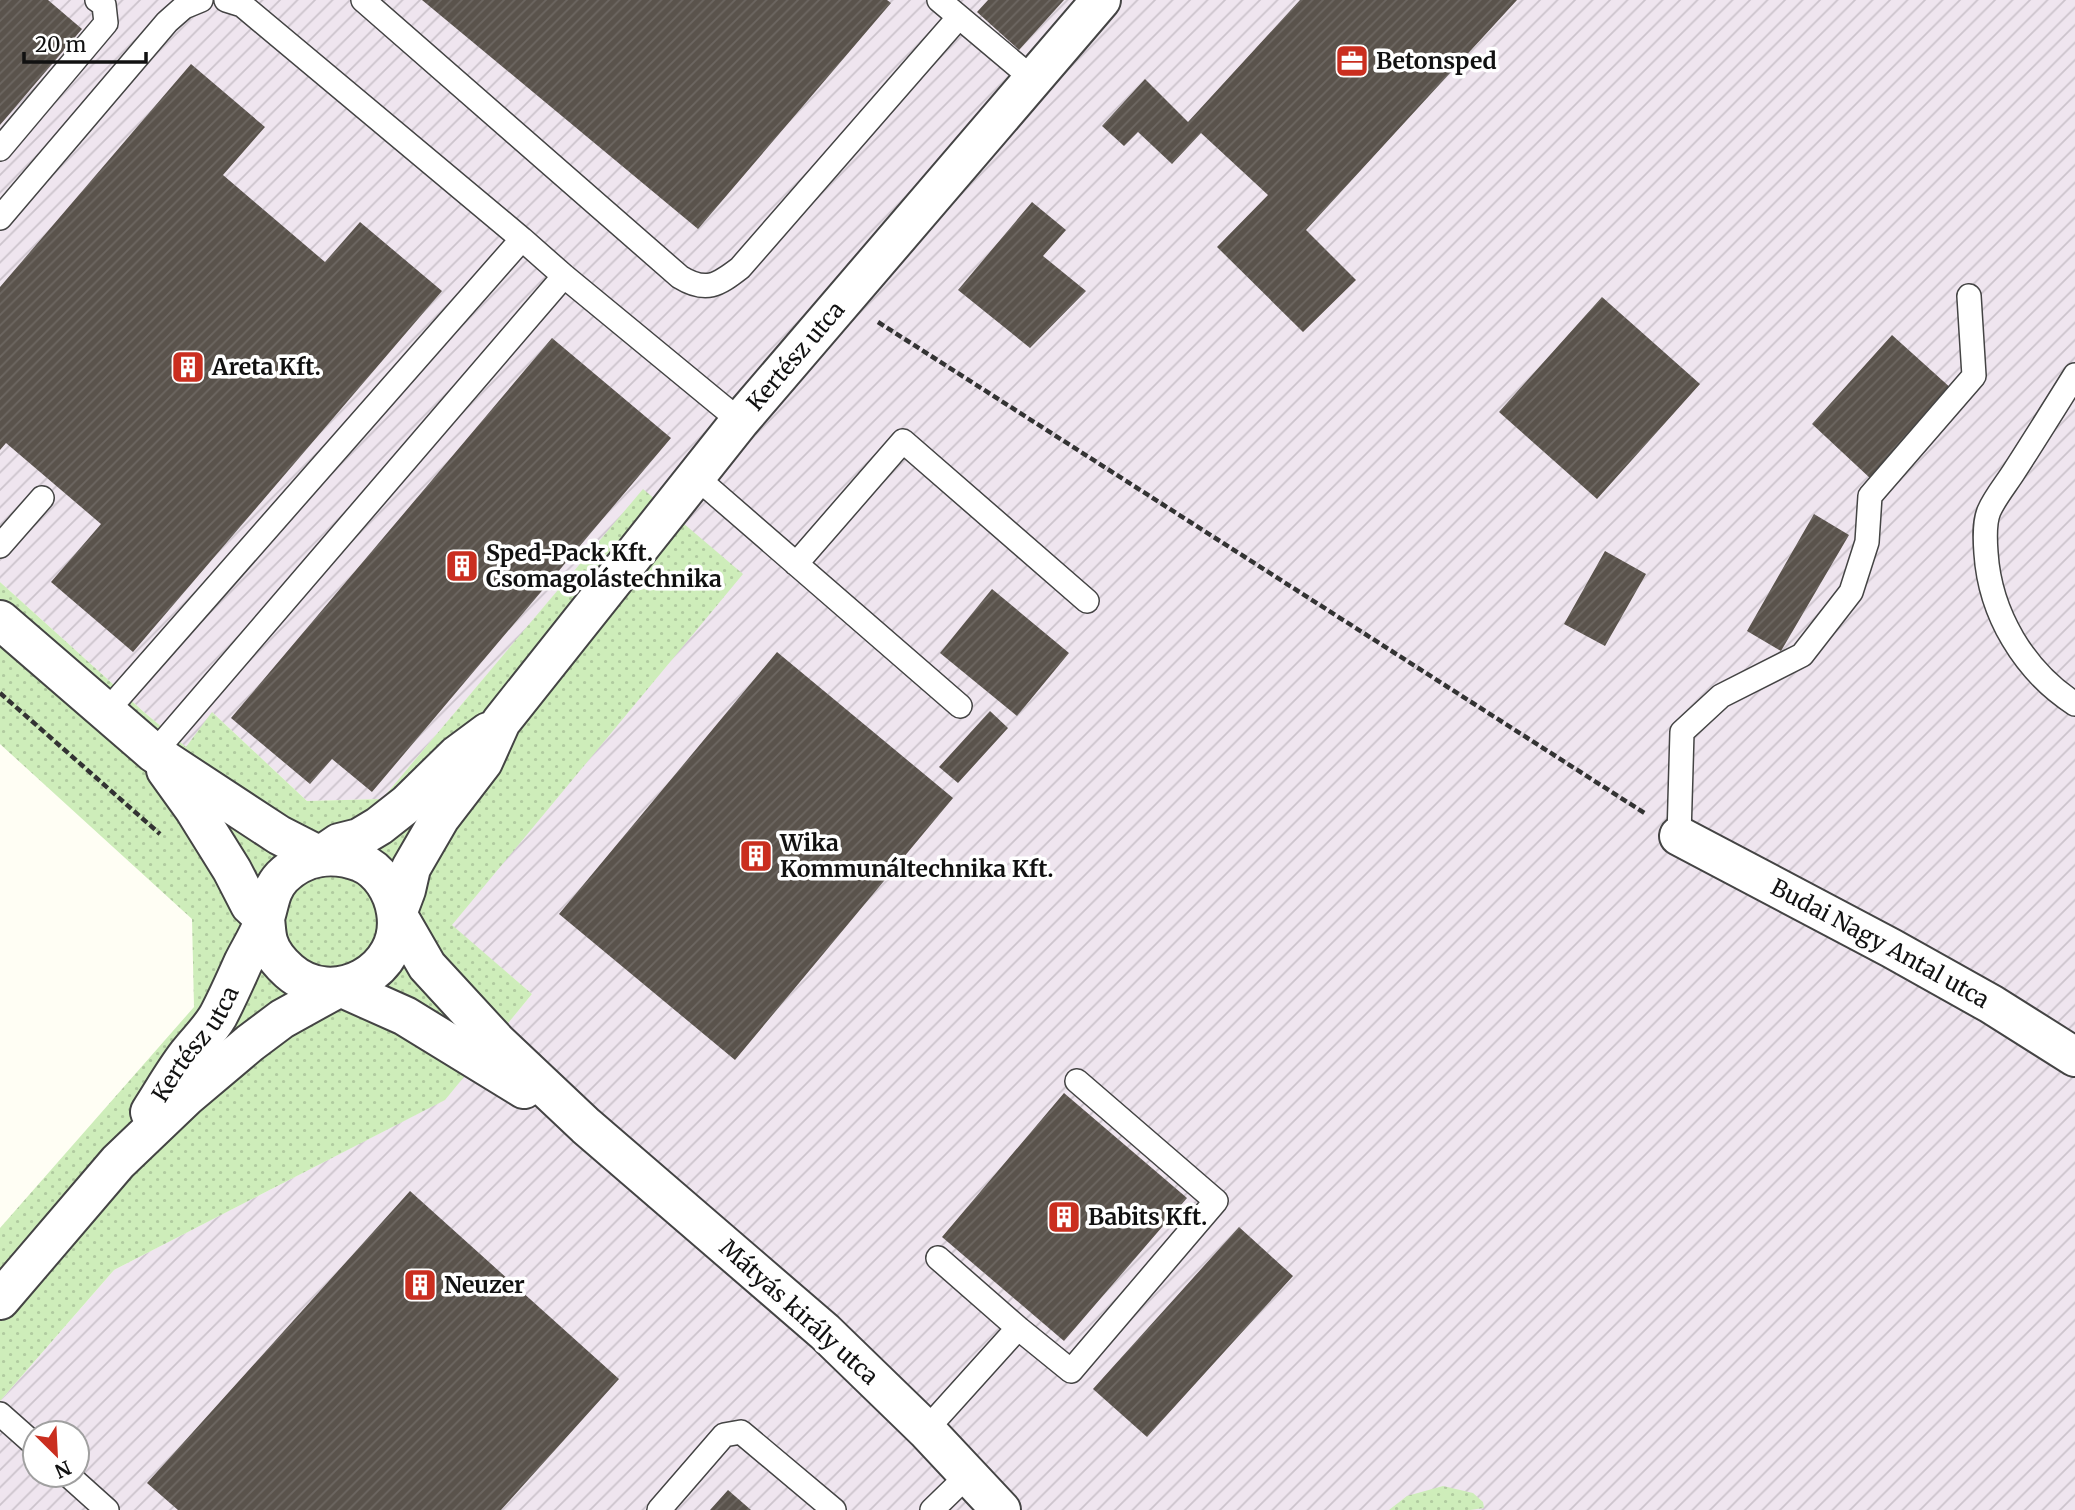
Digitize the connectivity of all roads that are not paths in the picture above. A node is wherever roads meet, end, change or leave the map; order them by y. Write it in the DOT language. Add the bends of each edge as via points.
graph roads {
  1 [pos="97,0"];
  2 [pos="201,0"];
  3 [pos="226,0"];
  4 [pos="363,0"];
  5 [pos="1101,0"];
  6 [pos="946,5"];
  7 [pos="1033,79"];
  8 [pos="0,149"];
  9 [pos="0,218"];
  10 [pos="522,239"];
  11 [pos="564,276"];
  12 [pos="1969,296"];
  13 [pos="2075,376"];
  14 [pos="740,421"];
  15 [pos="695,476"];
  16 [pos="42,498"];
  17 [pos="0,546"];
  18 [pos="796,564"];
  19 [pos="1087,601"];
  20 [pos="0,620"];
  21 [pos="2075,704"];
  22 [pos="960,706"];
  23 [pos="106,712"];
  24 [pos="501,722"];
  25 [pos="154,753"];
  26 [pos="1679,836"];
  27 [pos="320,856"];
  28 [pos="397,914"];
  29 [pos="265,919"];
  30 [pos="340,987"];
  31 [pos="2075,1057"];
  32 [pos="1077,1081"];
  33 [pos="586,1126"];
  34 [pos="118,1162"];
  35 [pos="938,1258"];
  36 [pos="0,1300"];
  37 [pos="1018,1328"];
  38 [pos="0,1414"];
  39 [pos="926,1430"];
  40 [pos="21,1433"];
  41 [pos="968,1475"];
  42 [pos="84,1489"];
  43 [pos="107,1510"];
  44 [pos="659,1510"];
  45 [pos="834,1510"];
  46 [pos="932,1510"];
  47 [pos="1001,1510"];
  1 -- 8 [label="lane" via="104,5 106,23"];
  2 -- 9 [label="lane" via="167,22"];
  3 -- 10 [label="lane" via="242,5"];
  4 -- 6 [label="lane" via="680,277 709,287 740,268"];
  5 -- 7 [label="street, Kertész utca"];
  6 -- 7 [label="lane"];
  7 -- 14 [label="street, Kertész utca"];
  10 -- 11 [label="lane"];
  10 -- 23 [label="lane"];
  11 -- 14 [label="lane"];
  11 -- 25 [label="lane"];
  12 -- 26 [label="lane" via="1974,376 1870,496 1867,541 1851,592 1801,655 1721,696 1682,732"];
  13 -- 21 [label="lane" via="1989,512 1984,539 1990,584 2009,635 2044,678"];
  14 -- 15 [label="street, Kertész utca"];
  15 -- 18 [label="lane"];
  15 -- 24 [label="street, Kertész utca"];
  16 -- 17 [label="lane"];
  18 -- 19 [label="lane" via="903,441"];
  18 -- 22 [label="lane"];
  20 -- 23 [label="street"];
  23 -- 25 [label="street"];
  24 -- 27 [label="street, Kertész utca" via="379,826"];
  24 -- 28 [label="street, Kertész utca" via="483,762 440,818 411,869"];
  25 -- 27 [label="street" via="279,835"];
  25 -- 29 [label="street" via="194,809 250,905"];
  26 -- 31 [label="street, Budai Nagy Antal utca" via="1902,954"];
  27 -- 28 [label="street" via="343,856 365,864 382,879"];
  27 -- 29 [label="street" via="299,863 281,878 269,897"];
  28 -- 30 [label="street" via="390,951 380,966 361,980"];
  28 -- 33 [label="street, Mátyás király utca" via="427,966 497,1042"];
  29 -- 30 [label="street" via="268,942 279,962 296,977 317,986"];
  29 -- 34 [label="street, Kertész utca" via="216,1018"];
  30 -- 33 [label="street, Mátyás király utca" via="405,1016"];
  30 -- 34 [label="street, Kertész utca" via="250,1043"];
  32 -- 37 [label="lane" via="1216,1201 1071,1371"];
  33 -- 39 [label="street, Mátyás király utca" via="825,1332"];
  34 -- 36 [label="street, Kertész utca"];
  35 -- 37 [label="lane"];
  37 -- 39 [label="lane"];
  38 -- 40 [label="lane"];
  39 -- 41 [label="street, Mátyás király utca"];
  41 -- 46 [label="lane"];
  41 -- 47 [label="street, Mátyás király utca"];
  42 -- 43 [label="lane"];
  44 -- 45 [label="lane" via="724,1435 741,1432"];
}
